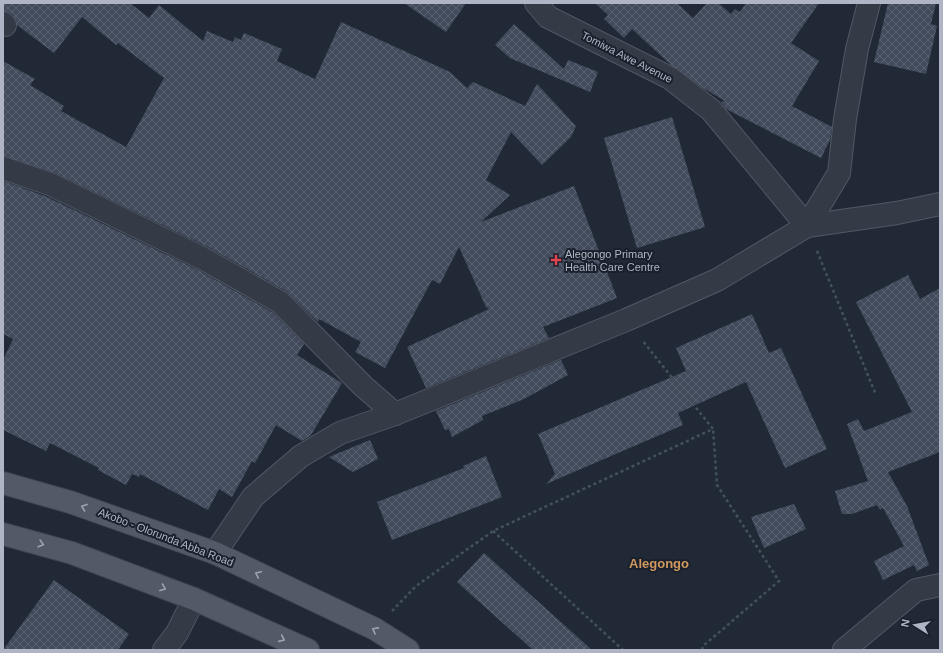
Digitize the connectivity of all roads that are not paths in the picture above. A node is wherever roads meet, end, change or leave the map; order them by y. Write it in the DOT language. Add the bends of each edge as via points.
graph roads {
  1 [pos="536,3"];
  2 [pos="869,3"];
  3 [pos="3,168"];
  4 [pos="940,204"];
  5 [pos="807,226"];
  6 [pos="395,414"];
  7 [pos="3,483"];
  8 [pos="3,534"];
  9 [pos="215,554"];
  10 [pos="940,585"];
  11 [pos="194,600"];
  12 [pos="164,650"];
  13 [pos="308,650"];
  14 [pos="408,650"];
  15 [pos="844,650"];
  1 -- 5 [label="street, Tomiwa Awe Avenue" via="548,17 670,78 711,110"];
  2 -- 5 [label="street" via="857,49 839,173"];
  3 -- 6 [label="street" via="50,184 181,248 280,302 363,386"];
  4 -- 5 [label="street"];
  5 -- 6 [label="street" via="717,280"];
  6 -- 9 [label="street" via="340,433 301,456 253,497"];
  9 -- 7 [label="main road, Akobo - Olorunda Abba Road, one-way" via="70,502"];
  8 -- 11 [label="main road, one-way" via="72,553"];
  14 -- 9 [label="main road, Akobo - Olorunda Abba Road, one-way" via="375,629"];
  10 -- 15 [label="street" via="916,590"];
  11 -- 12 [label="street" via="177,633"];
  11 -- 13 [label="main road, one-way"];
}
